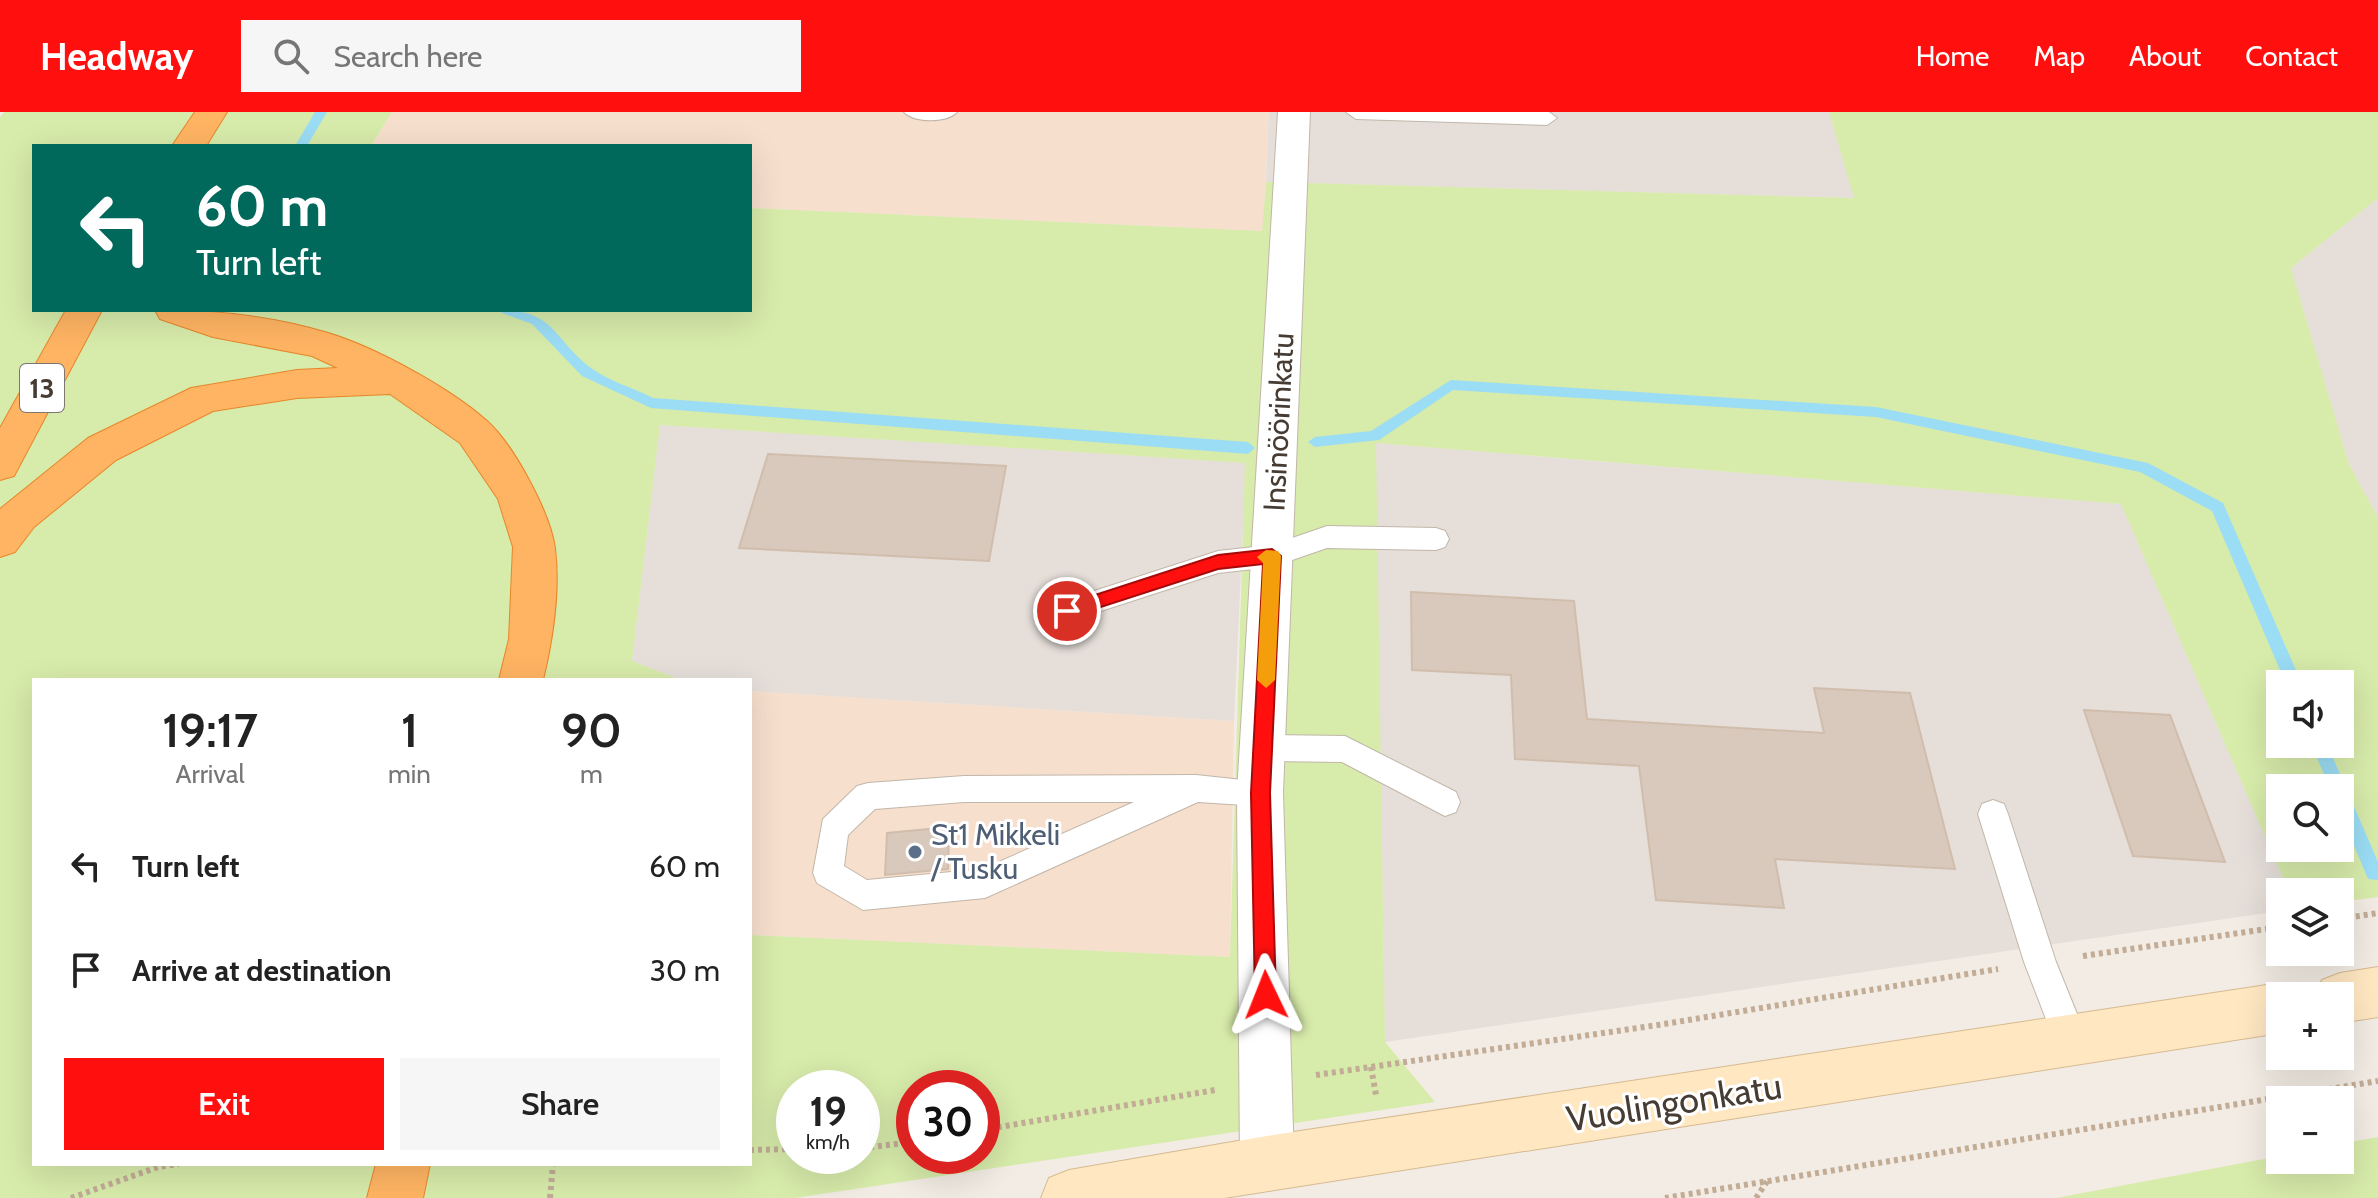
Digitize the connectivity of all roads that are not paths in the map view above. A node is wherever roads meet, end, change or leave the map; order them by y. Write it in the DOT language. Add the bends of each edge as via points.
graph roads {
  1 [pos="211,112"];
  2 [pos="914,112"];
  3 [pos="947,112"];
  4 [pos="1294,112"];
  5 [pos="1356,112"];
  6 [pos="1547,118"];
  7 [pos="190,144"];
  8 [pos="83,312"];
  9 [pos="179,312"];
  10 [pos="398,380"];
  11 [pos="0,465"];
  12 [pos="1436,539"];
  13 [pos="0,540"];
  14 [pos="1272,556"];
  15 [pos="1067,611"];
  16 [pos="521,678"];
  17 [pos="1262,748"];
  18 [pos="1196,788"];
  19 [pos="1260,793"];
  20 [pos="1445,802"];
  21 [pos="1993,814"];
  22 [pos="2378,992"];
  23 [pos="2354,996"];
  24 [pos="2266,1010"];
  25 [pos="2071,1041"];
  26 [pos="1267,1163"];
  27 [pos="403,1166"];
  28 [pos="395,1198"];
  29 [pos="1069,1198"];
  1 -- 7 [label="highway"];
  2 -- 3 [label="lane"];
  4 -- 14 [label="street, Insinöörinkatu"];
  5 -- 6 [label="lane"];
  8 -- 11 [label="highway, 13"];
  9 -- 10 [label="highway" via="213,324 320,344"];
  10 -- 13 [label="highway" via="297,384 205,398 102,449 19,515"];
  10 -- 16 [label="highway" via="474,432 517,494 534,547 531,639"];
  12 -- 14 [label="lane" via="1327,537"];
  14 -- 15 [label="lane" via="1218,562"];
  14 -- 17 [label="street, Insinöörinkatu"];
  17 -- 19 [label="street, Insinöörinkatu"];
  17 -- 20 [label="lane" via="1345,749"];
  18 -- 18 [label="lane" via="964,789 868,796 834,829 828,873 863,895 985,883"];
  18 -- 19 [label="lane"];
  19 -- 26 [label="street, Insinöörinkatu"];
  21 -- 25 [label="lane"];
  22 -- 23 [label="street"];
  24 -- 25 [label="street, Vuolingonkatu"];
  25 -- 26 [label="street, Vuolingonkatu"];
  26 -- 29 [label="street, Vuolingonkatu"];
  27 -- 28 [label="highway"];
}
